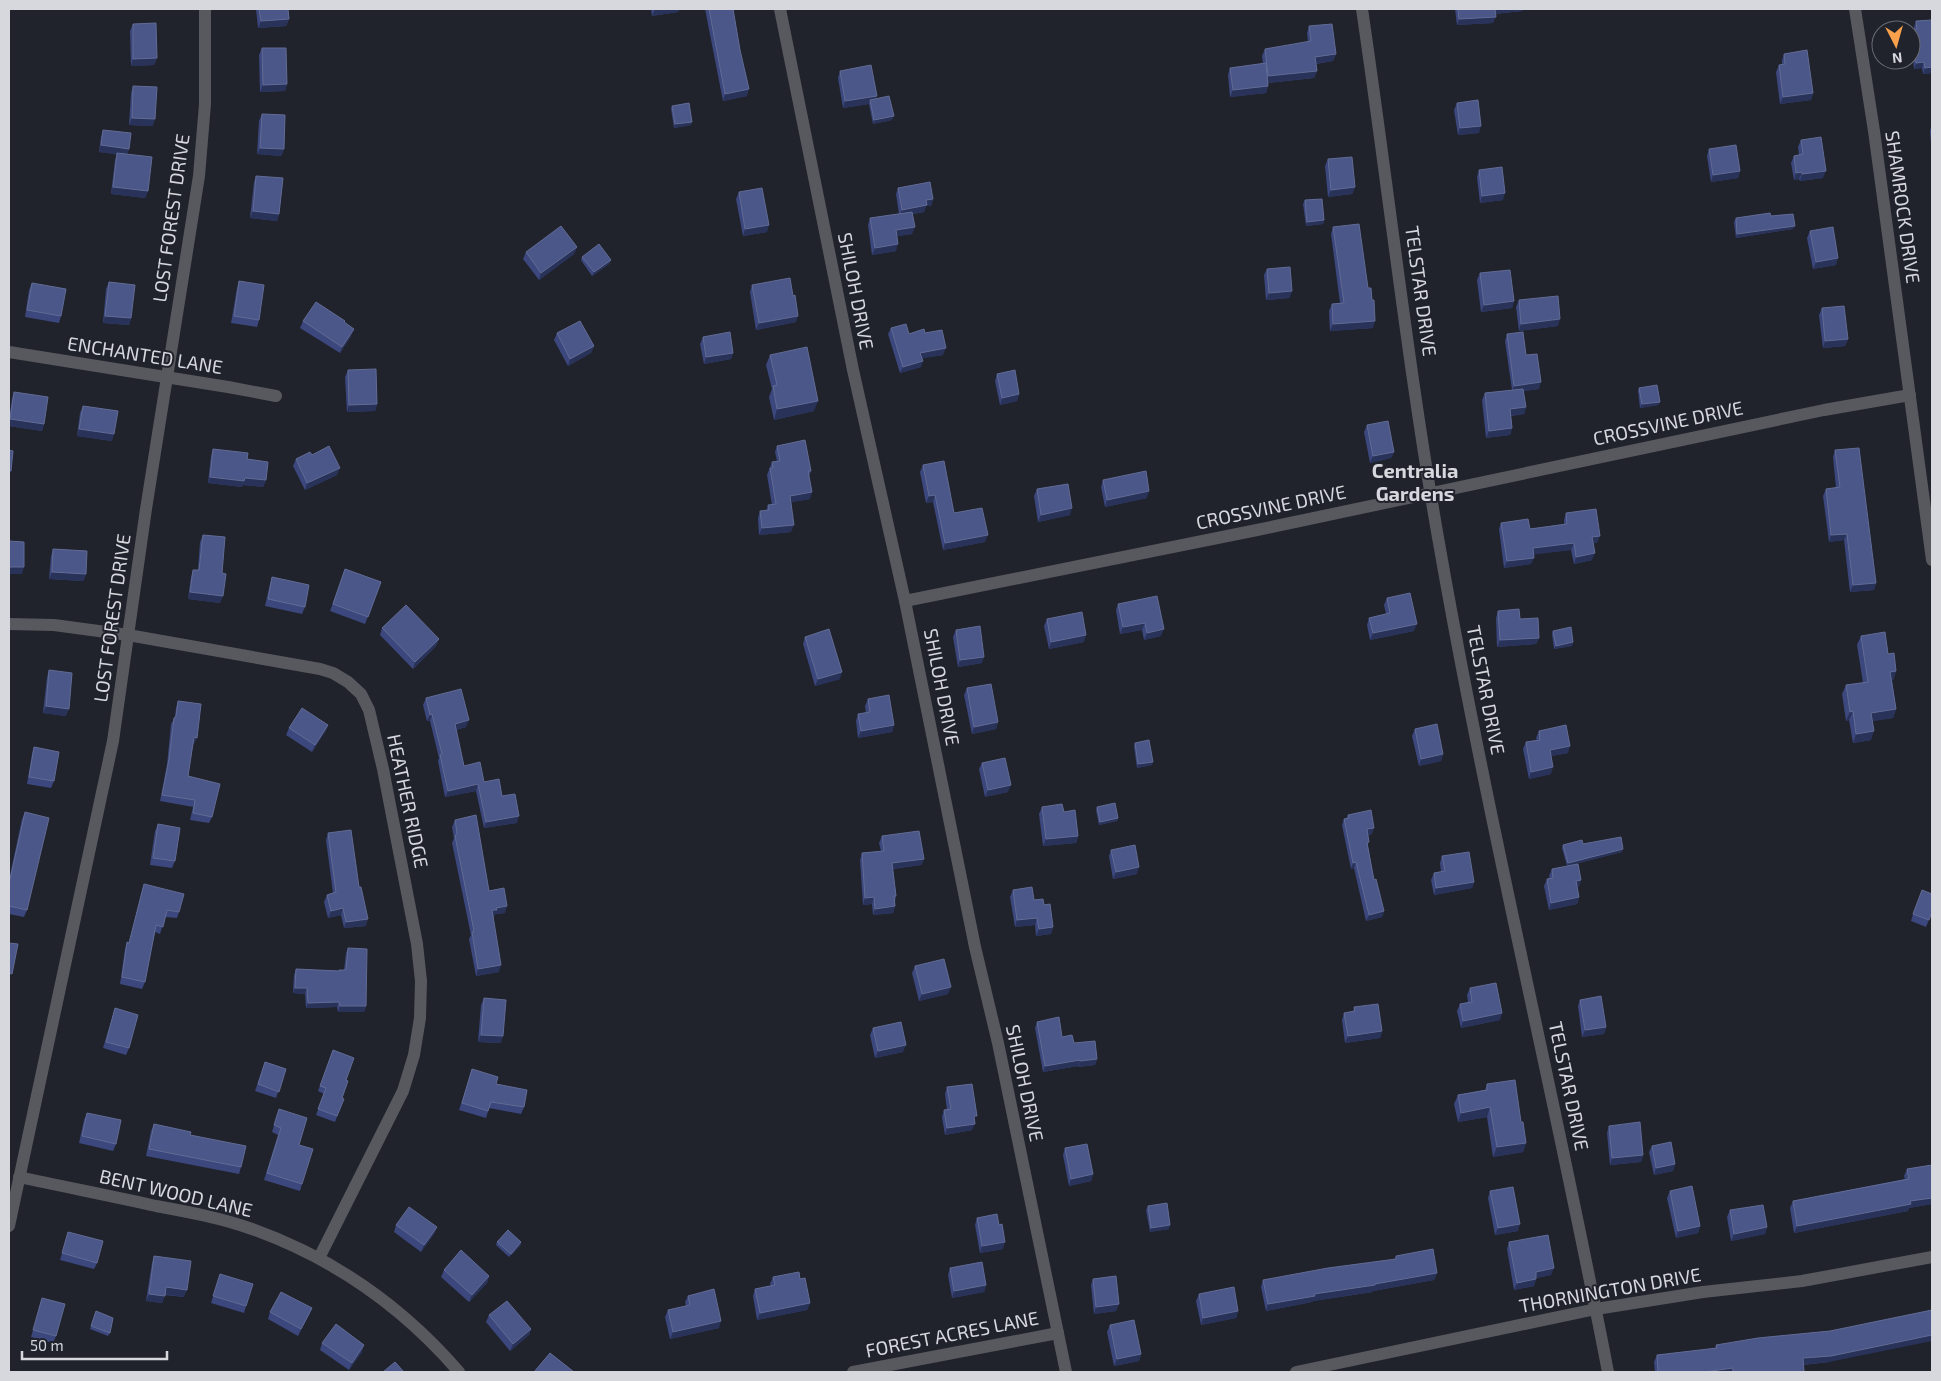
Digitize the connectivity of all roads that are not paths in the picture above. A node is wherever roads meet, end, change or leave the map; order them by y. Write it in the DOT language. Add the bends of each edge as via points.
graph roads {
  1 [pos="205,9"];
  2 [pos="780,9"];
  3 [pos="1362,9"];
  4 [pos="1855,9"];
  5 [pos="9,352"];
  6 [pos="167,377"];
  7 [pos="1910,395"];
  8 [pos="276,396"];
  9 [pos="1431,492"];
  10 [pos="1932,560"];
  11 [pos="905,601"];
  12 [pos="9,624"];
  13 [pos="128,635"];
  14 [pos="19,1177"];
  15 [pos="9,1226"];
  16 [pos="1932,1257"];
  17 [pos="319,1258"];
  18 [pos="1596,1309"];
  19 [pos="1058,1333"];
  20 [pos="459,1372"];
  21 [pos="853,1372"];
  22 [pos="1066,1372"];
  23 [pos="1296,1372"];
  24 [pos="1608,1372"];
  1 -- 6 [label="street, LOST FOREST DRIVE" via="205,104 199,176"];
  2 -- 11 [label="street, SHILOH DRIVE" via="853,370"];
  3 -- 9 [label="street, TELSTAR DRIVE"];
  4 -- 7 [label="street, SHAMROCK DRIVE"];
  5 -- 6 [label="street, ENCHANTED LANE"];
  6 -- 8 [label="street, ENCHANTED LANE"];
  6 -- 13 [label="street, LOST FOREST DRIVE"];
  7 -- 9 [label="street, CROSSVINE DRIVE"];
  7 -- 10 [label="street, SHAMROCK DRIVE"];
  9 -- 11 [label="street, CROSSVINE DRIVE"];
  9 -- 18 [label="street, TELSTAR DRIVE" via="1466,691"];
  11 -- 19 [label="street, SHILOH DRIVE"];
  12 -- 13 [label="street, HEATHER RIDGE" via="54,625"];
  13 -- 14 [label="street, LOST FOREST DRIVE" via="113,740"];
  13 -- 17 [label="street, HEATHER RIDGE" via="327,671 348,682 361,694 369,710 417,944 420,1018 414,1055 403,1091"];
  14 -- 15 [label="street, LOST FOREST DRIVE"];
  14 -- 17 [label="street, BENT WOOD LANE" via="216,1218"];
  16 -- 18 [label="street, THORNINGTON DRIVE" via="1802,1281"];
  17 -- 20 [label="street, BENT WOOD LANE" via="401,1314"];
  18 -- 23 [label="street, THORNINGTON DRIVE"];
  18 -- 24 [label="street, TELSTAR DRIVE"];
  19 -- 21 [label="street, FOREST ACRES LANE"];
  19 -- 22 [label="street, SHILOH DRIVE"];
}
